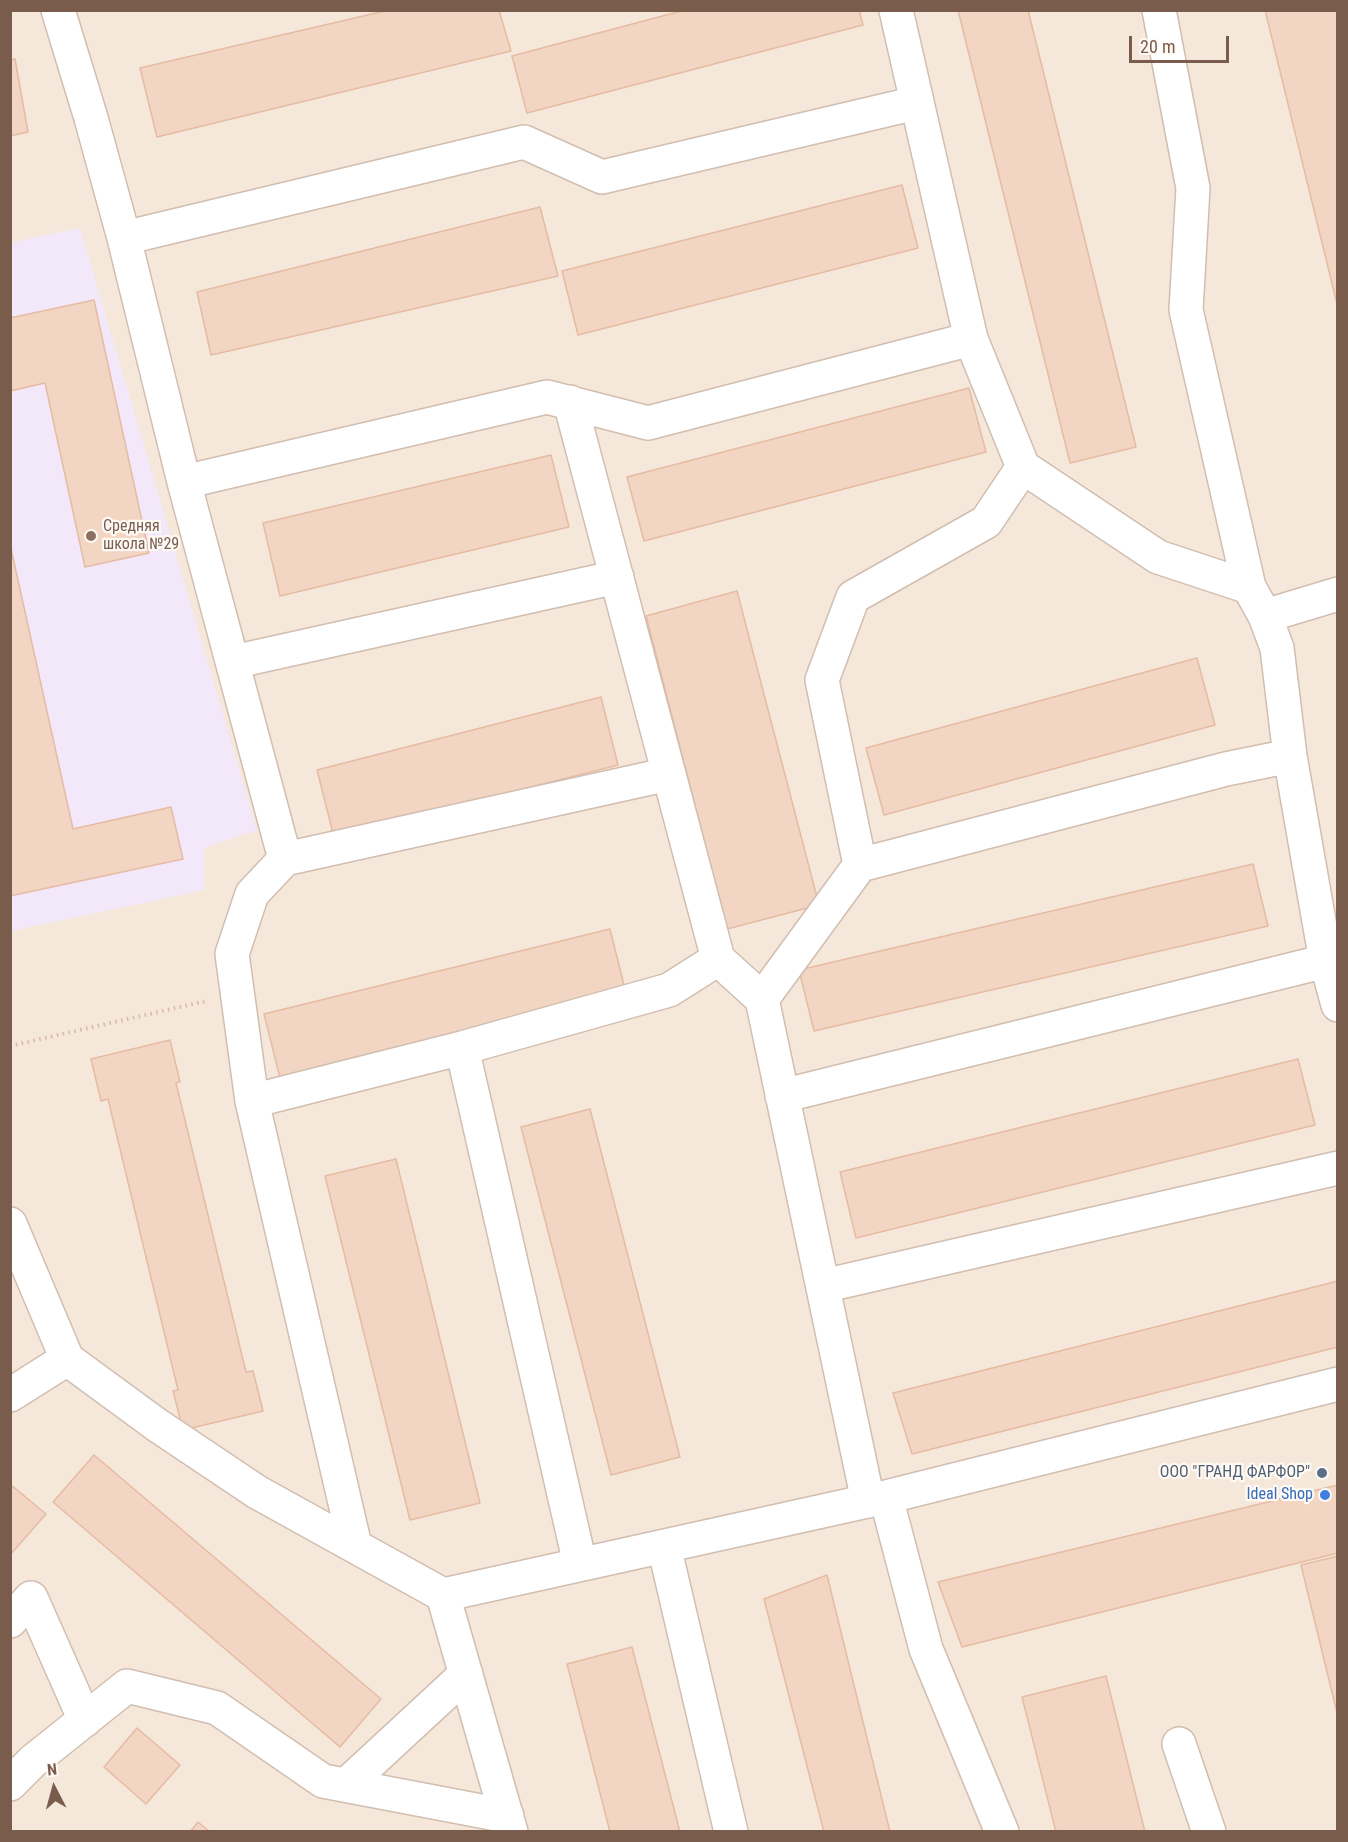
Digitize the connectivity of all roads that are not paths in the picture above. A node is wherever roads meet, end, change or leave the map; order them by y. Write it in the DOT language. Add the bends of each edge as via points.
graph roads {
  1 [pos="58,10"];
  2 [pos="896,10"];
  3 [pos="1159,10"];
  4 [pos="916,103"];
  5 [pos="124,238"];
  6 [pos="971,339"];
  7 [pos="570,402"];
  8 [pos="1023,467"];
  9 [pos="184,482"];
  10 [pos="616,577"];
  11 [pos="1249,587"];
  12 [pos="1338,594"];
  13 [pos="1265,616"];
  14 [pos="233,662"];
  15 [pos="1290,756"];
  16 [pos="669,774"];
  17 [pos="285,859"];
  18 [pos="860,865"];
  19 [pos="718,959"];
  20 [pos="1326,961"];
  21 [pos="762,999"];
  22 [pos="1338,1005"];
  23 [pos="462,1048"];
  24 [pos="782,1096"];
  25 [pos="252,1101"];
  26 [pos="1338,1168"];
  27 [pos="10,1224"];
  28 [pos="823,1286"];
  29 [pos="67,1359"];
  30 [pos="1338,1384"];
  31 [pos="10,1395"];
  32 [pos="877,1499"];
  33 [pos="355,1546"];
  34 [pos="664,1546"];
  35 [pos="580,1564"];
  36 [pos="443,1595"];
  37 [pos="10,1621"];
  38 [pos="466,1674"];
  39 [pos="85,1720"];
  40 [pos="1179,1744"];
  41 [pos="10,1784"];
  42 [pos="346,1785"];
  43 [pos="509,1824"];
  44 [pos="731,1832"];
  45 [pos="1002,1832"];
  46 [pos="1209,1832"];
  1 -- 5 [label="street"];
  2 -- 4 [label="street"];
  3 -- 11 [label="street" via="1193,188 1186,310"];
  4 -- 5 [label="street" via="602,177 524,142"];
  4 -- 6 [label="street"];
  5 -- 9 [label="street"];
  6 -- 7 [label="street" via="648,423"];
  6 -- 8 [label="street"];
  7 -- 9 [label="street" via="548,397"];
  7 -- 10 [label="street"];
  8 -- 11 [label="street" via="1158,557"];
  8 -- 18 [label="street" via="986,522 853,597 822,680"];
  9 -- 14 [label="street"];
  10 -- 14 [label="street"];
  10 -- 16 [label="street"];
  11 -- 13 [label="street"];
  12 -- 13 [label="street"];
  13 -- 15 [label="street" via="1277,648"];
  14 -- 17 [label="street"];
  15 -- 18 [label="street" via="1226,769"];
  15 -- 20 [label="street"];
  16 -- 17 [label="street"];
  16 -- 19 [label="street"];
  17 -- 25 [label="street" via="252,894 232,954"];
  18 -- 21 [label="street"];
  19 -- 21 [label="street"];
  19 -- 23 [label="street" via="669,990"];
  20 -- 22 [label="street"];
  20 -- 24 [label="street"];
  21 -- 24 [label="street"];
  23 -- 25 [label="street"];
  23 -- 35 [label="street"];
  24 -- 28 [label="street"];
  25 -- 33 [label="street"];
  26 -- 28 [label="street"];
  27 -- 29 [label="street"];
  28 -- 32 [label="street"];
  29 -- 31 [label="street"];
  29 -- 33 [label="street" via="256,1492"];
  30 -- 32 [label="street"];
  32 -- 34 [label="street"];
  32 -- 45 [label="street" via="926,1649"];
  33 -- 36 [label="street"];
  34 -- 35 [label="street"];
  34 -- 44 [label="street"];
  35 -- 36 [label="street"];
  36 -- 38 [label="street"];
  37 -- 39 [label="street" via="31,1598"];
  38 -- 42 [label="street"];
  38 -- 43 [label="street"];
  39 -- 41 [label="street"];
  39 -- 42 [label="street" via="127,1686 218,1708 323,1780"];
  40 -- 46 [label="street"];
  42 -- 43 [label="street"];
}
